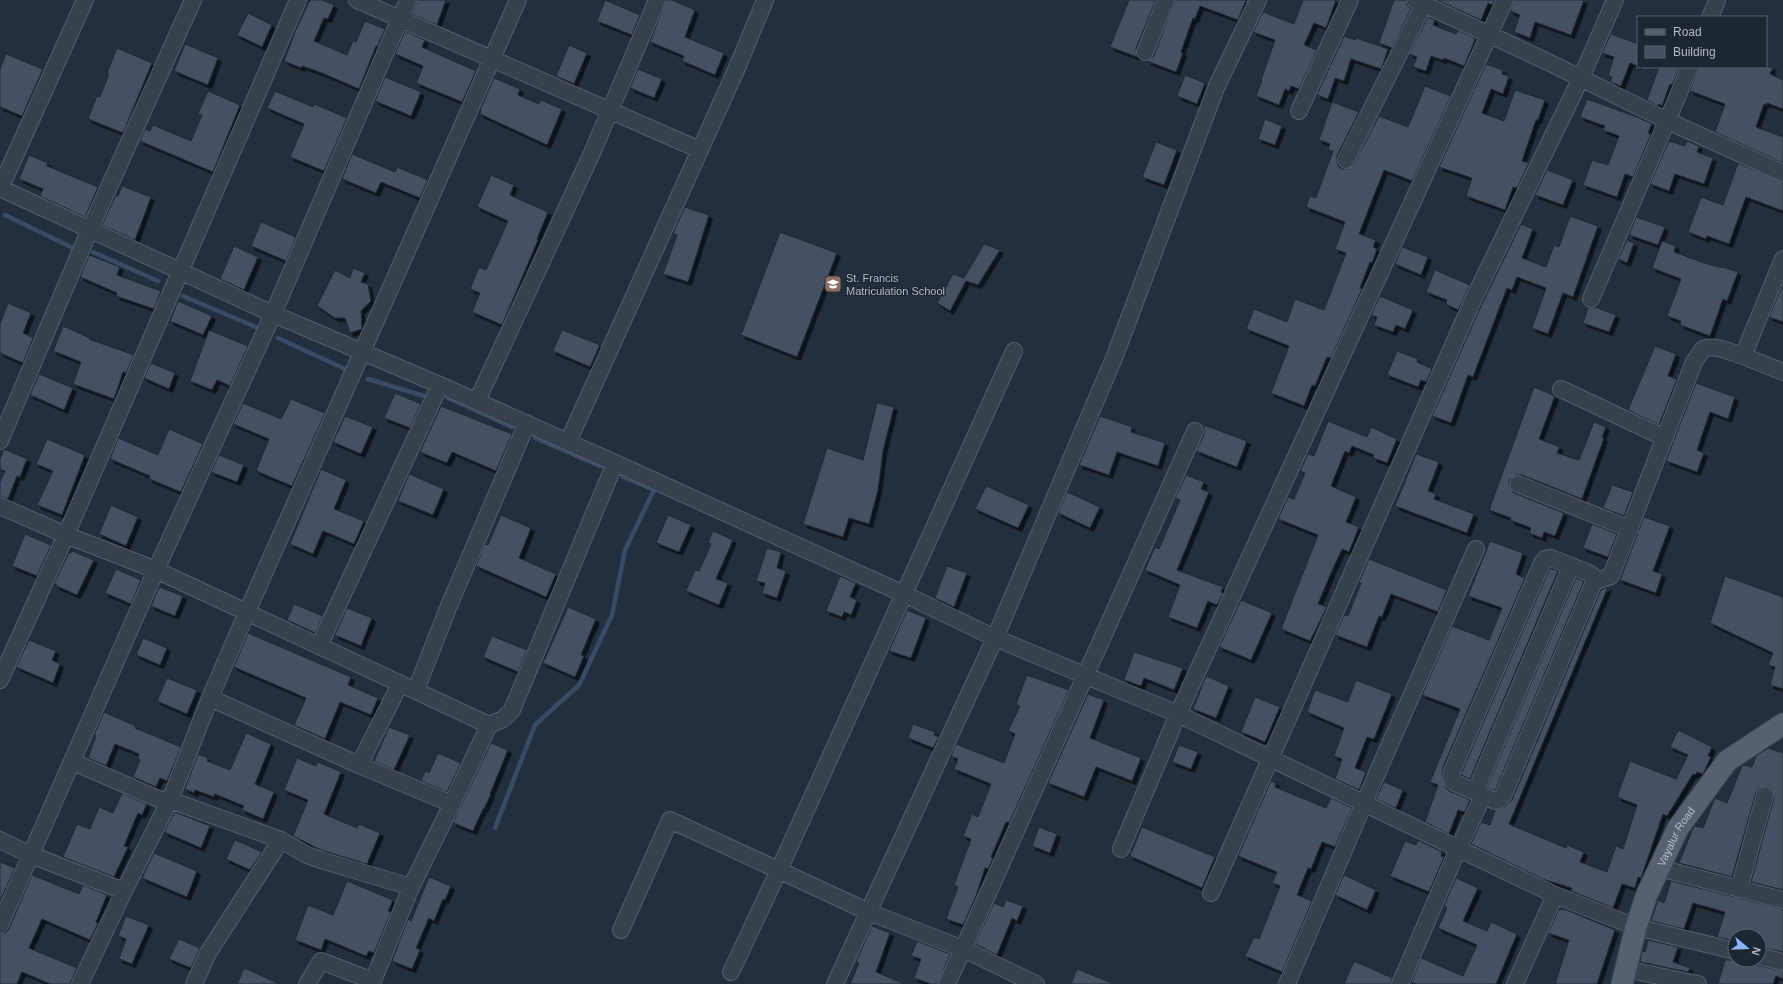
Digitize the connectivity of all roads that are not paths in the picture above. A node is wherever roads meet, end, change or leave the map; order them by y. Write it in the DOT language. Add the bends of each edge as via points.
graph roads {
  1 [pos="85,0"];
  2 [pos="194,0"];
  3 [pos="298,0"];
  4 [pos="357,0"];
  5 [pos="408,0"];
  6 [pos="518,0"];
  7 [pos="657,0"];
  8 [pos="765,0"];
  9 [pos="1166,0"];
  10 [pos="1258,0"];
  11 [pos="1350,0"];
  12 [pos="1505,0"];
  13 [pos="1615,0"];
  14 [pos="1422,1"];
  15 [pos="1716,1"];
  16 [pos="1710,16"];
  17 [pos="400,19"];
  18 [pos="1490,34"];
  19 [pos="1145,52"];
  20 [pos="492,60"];
  21 [pos="1690,68"];
  22 [pos="1581,78"];
  23 [pos="610,111"];
  24 [pos="1299,111"];
  25 [pos="1668,121"];
  26 [pos="700,150"];
  27 [pos="1346,160"];
  28 [pos="1783,173"];
  29 [pos="0,188"];
  30 [pos="90,229"];
  31 [pos="1783,259"];
  32 [pos="181,272"];
  33 [pos="1591,299"];
  34 [pos="273,314"];
  35 [pos="1014,351"];
  36 [pos="362,352"];
  37 [pos="1743,356"];
  38 [pos="1783,372"];
  39 [pos="440,385"];
  40 [pos="1561,389"];
  41 [pos="477,401"];
  42 [pos="527,424"];
  43 [pos="1195,432"];
  44 [pos="1665,438"];
  45 [pos="0,441"];
  46 [pos="568,442"];
  47 [pos="615,463"];
  48 [pos="1518,484"];
  49 [pos="0,506"];
  50 [pos="1630,529"];
  51 [pos="66,535"];
  52 [pos="1476,549"];
  53 [pos="1571,566"];
  54 [pos="156,570"];
  55 [pos="1594,582"];
  56 [pos="904,594"];
  57 [pos="247,612"];
  58 [pos="994,638"];
  59 [pos="319,646"];
  60 [pos="1084,675"];
  61 [pos="0,680"];
  62 [pos="400,684"];
  63 [pos="416,690"];
  64 [pos="210,698"];
  65 [pos="1178,714"];
  66 [pos="488,724"];
  67 [pos="1783,724"];
  68 [pos="1271,760"];
  69 [pos="73,762"];
  70 [pos="359,765"];
  71 [pos="1479,794"];
  72 [pos="1765,795"];
  73 [pos="170,800"];
  74 [pos="1364,803"];
  75 [pos="452,804"];
  76 [pos="0,840"];
  77 [pos="281,840"];
  78 [pos="1121,849"];
  79 [pos="1458,849"];
  80 [pos="32,855"];
  81 [pos="1659,868"];
  82 [pos="779,870"];
  83 [pos="411,887"];
  84 [pos="1739,889"];
  85 [pos="124,891"];
  86 [pos="1211,893"];
  87 [pos="1555,895"];
  88 [pos="1783,900"];
  89 [pos="869,912"];
  90 [pos="0,925"];
  91 [pos="1636,927"];
  92 [pos="621,930"];
  93 [pos="963,949"];
  94 [pos="1727,949"];
  95 [pos="1767,958"];
  96 [pos="1783,962"];
  97 [pos="730,972"];
  98 [pos="1624,976"];
  99 [pos="80,984"];
  100 [pos="194,984"];
  101 [pos="307,984"];
  102 [pos="836,984"];
  103 [pos="947,984"];
  104 [pos="1036,984"];
  105 [pos="1287,984"];
  106 [pos="1400,984"];
  107 [pos="1515,984"];
  108 [pos="1698,984"];
  1 -- 29 [label="street"];
  2 -- 30 [label="street"];
  3 -- 32 [label="street"];
  4 -- 17 [label="street"];
  5 -- 17 [label="street"];
  6 -- 20 [label="street"];
  7 -- 23 [label="street"];
  8 -- 26 [label="street"];
  9 -- 19 [label="street"];
  10 -- 58 [label="street" via="1216,88 1114,358"];
  11 -- 24 [label="street"];
  12 -- 18 [label="street"];
  13 -- 22 [label="street"];
  14 -- 18 [label="street"];
  14 -- 27 [label="street"];
  15 -- 16 [label="street"];
  17 -- 20 [label="street"];
  17 -- 34 [label="street"];
  18 -- 22 [label="street"];
  18 -- 65 [label="street"];
  20 -- 23 [label="street"];
  20 -- 36 [label="street"];
  21 -- 25 [label="street"];
  22 -- 25 [label="street"];
  22 -- 68 [label="street" via="1473,300"];
  23 -- 26 [label="street"];
  23 -- 41 [label="street"];
  25 -- 28 [label="street"];
  25 -- 33 [label="street"];
  26 -- 46 [label="street"];
  29 -- 30 [label="street"];
  30 -- 32 [label="street"];
  30 -- 45 [label="street"];
  31 -- 37 [label="street"];
  32 -- 34 [label="street"];
  32 -- 51 [label="street"];
  34 -- 36 [label="street"];
  34 -- 54 [label="street"];
  35 -- 56 [label="street"];
  36 -- 39 [label="street"];
  36 -- 57 [label="street"];
  37 -- 38 [label="street"];
  37 -- 44 [label="street" via="1709,346 1703,348 1694,362"];
  39 -- 41 [label="street"];
  39 -- 59 [label="street"];
  40 -- 44 [label="street"];
  41 -- 42 [label="street"];
  42 -- 46 [label="street"];
  42 -- 63 [label="street" via="448,608"];
  43 -- 60 [label="street"];
  44 -- 50 [label="street"];
  46 -- 47 [label="street"];
  47 -- 56 [label="street"];
  47 -- 66 [label="street" via="512,710 503,719"];
  48 -- 50 [label="street"];
  49 -- 51 [label="street"];
  50 -- 55 [label="street" via="1611,576"];
  51 -- 54 [label="street"];
  51 -- 61 [label="street"];
  52 -- 74 [label="street"];
  53 -- 55 [label="street" via="1593,576"];
  53 -- 71 [label="street"];
  53 -- 71 [label="street" via="1551,558 1545,559 1542,563 1452,771 1453,782"];
  54 -- 57 [label="street"];
  54 -- 69 [label="street"];
  55 -- 71 [label="street" via="1503,796 1494,801"];
  56 -- 58 [label="street"];
  56 -- 82 [label="street"];
  57 -- 59 [label="street"];
  57 -- 64 [label="street"];
  58 -- 60 [label="street"];
  58 -- 89 [label="street"];
  59 -- 62 [label="street"];
  60 -- 65 [label="street"];
  60 -- 93 [label="street"];
  62 -- 63 [label="street"];
  62 -- 70 [label="street"];
  63 -- 66 [label="street"];
  64 -- 70 [label="street"];
  64 -- 73 [label="street"];
  65 -- 68 [label="street"];
  65 -- 78 [label="street"];
  66 -- 75 [label="street"];
  67 -- 81 [label="main road, Vayalur Road" via="1727,761 1678,828"];
  68 -- 74 [label="street"];
  68 -- 86 [label="street"];
  69 -- 73 [label="street" via="161,800"];
  69 -- 80 [label="street"];
  70 -- 75 [label="street"];
  71 -- 79 [label="street"];
  72 -- 84 [label="street"];
  73 -- 77 [label="street"];
  73 -- 85 [label="street"];
  74 -- 79 [label="street"];
  74 -- 105 [label="street"];
  75 -- 83 [label="street"];
  76 -- 80 [label="street"];
  77 -- 83 [label="street" via="324,861"];
  77 -- 100 [label="street" via="208,953"];
  79 -- 87 [label="street"];
  79 -- 106 [label="street"];
  80 -- 85 [label="street"];
  80 -- 90 [label="street"];
  81 -- 84 [label="street"];
  81 -- 91 [label="main road, Vayalur Road"];
  82 -- 89 [label="street"];
  82 -- 92 [label="street" via="670,820"];
  82 -- 97 [label="street"];
  83 -- 101 [label="street" via="373,981 321,961"];
  84 -- 88 [label="street"];
  85 -- 99 [label="street"];
  87 -- 91 [label="street"];
  87 -- 107 [label="street"];
  89 -- 93 [label="street"];
  89 -- 102 [label="street"];
  91 -- 94 [label="street"];
  91 -- 98 [label="main road, Vayalur Road"];
  93 -- 103 [label="street"];
  93 -- 104 [label="street"];
  95 -- 96 [label="street"];
  98 -- 108 [label="street"];
}
